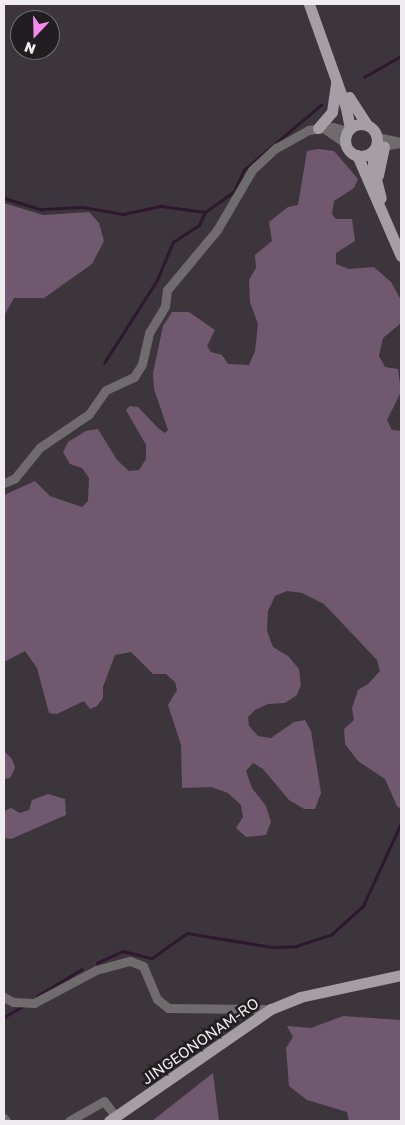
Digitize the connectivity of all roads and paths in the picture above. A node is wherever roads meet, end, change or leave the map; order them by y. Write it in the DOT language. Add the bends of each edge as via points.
graph roads {
  1 [pos="309,4"];
  2 [pos="336,81"];
  3 [pos="367,125"];
  4 [pos="322,128"];
  5 [pos="348,134"];
  6 [pos="401,143"];
  7 [pos="377,146"];
  8 [pos="357,155"];
  9 [pos="387,219"];
  10 [pos="401,256"];
  11 [pos="4,483"];
  12 [pos="401,975"];
  13 [pos="4,997"];
  14 [pos="271,1009"];
  15 [pos="4,1118"];
  16 [pos="113,1119"];
  17 [pos="6,1121"];
  18 [pos="69,1121"];
  1 -- 2 [label="main road"];
  2 -- 3 [label="main road" via="344,86 354,110"];
  2 -- 4 [label="main road" via="332,112"];
  2 -- 5 [label="main road"];
  3 -- 5 [label="main road" via="356,125"];
  3 -- 7 [label="main road"];
  4 -- 5 [label="street"];
  4 -- 11 [label="street" via="292,136 252,170 217,230 167,290 165,306 149,333 142,364 134,377 106,390 89,414 38,448 15,478"];
  5 -- 8 [label="main road" via="349,150"];
  6 -- 7 [label="street"];
  7 -- 8 [label="main road"];
  7 -- 9 [label="main road" via="377,181"];
  8 -- 9 [label="main road"];
  9 -- 10 [label="main road"];
  12 -- 14 [label="main road, JINGEONONAM-RO" via="300,997"];
  13 -- 14 [label="street" via="13,1002 34,1003 96,970 130,961 143,966 157,1000 168,1008"];
  14 -- 16 [label="main road, JINGEONONAM-RO"];
  15 -- 17 [label="street"];
  16 -- 18 [label="street" via="104,1101"];
}
